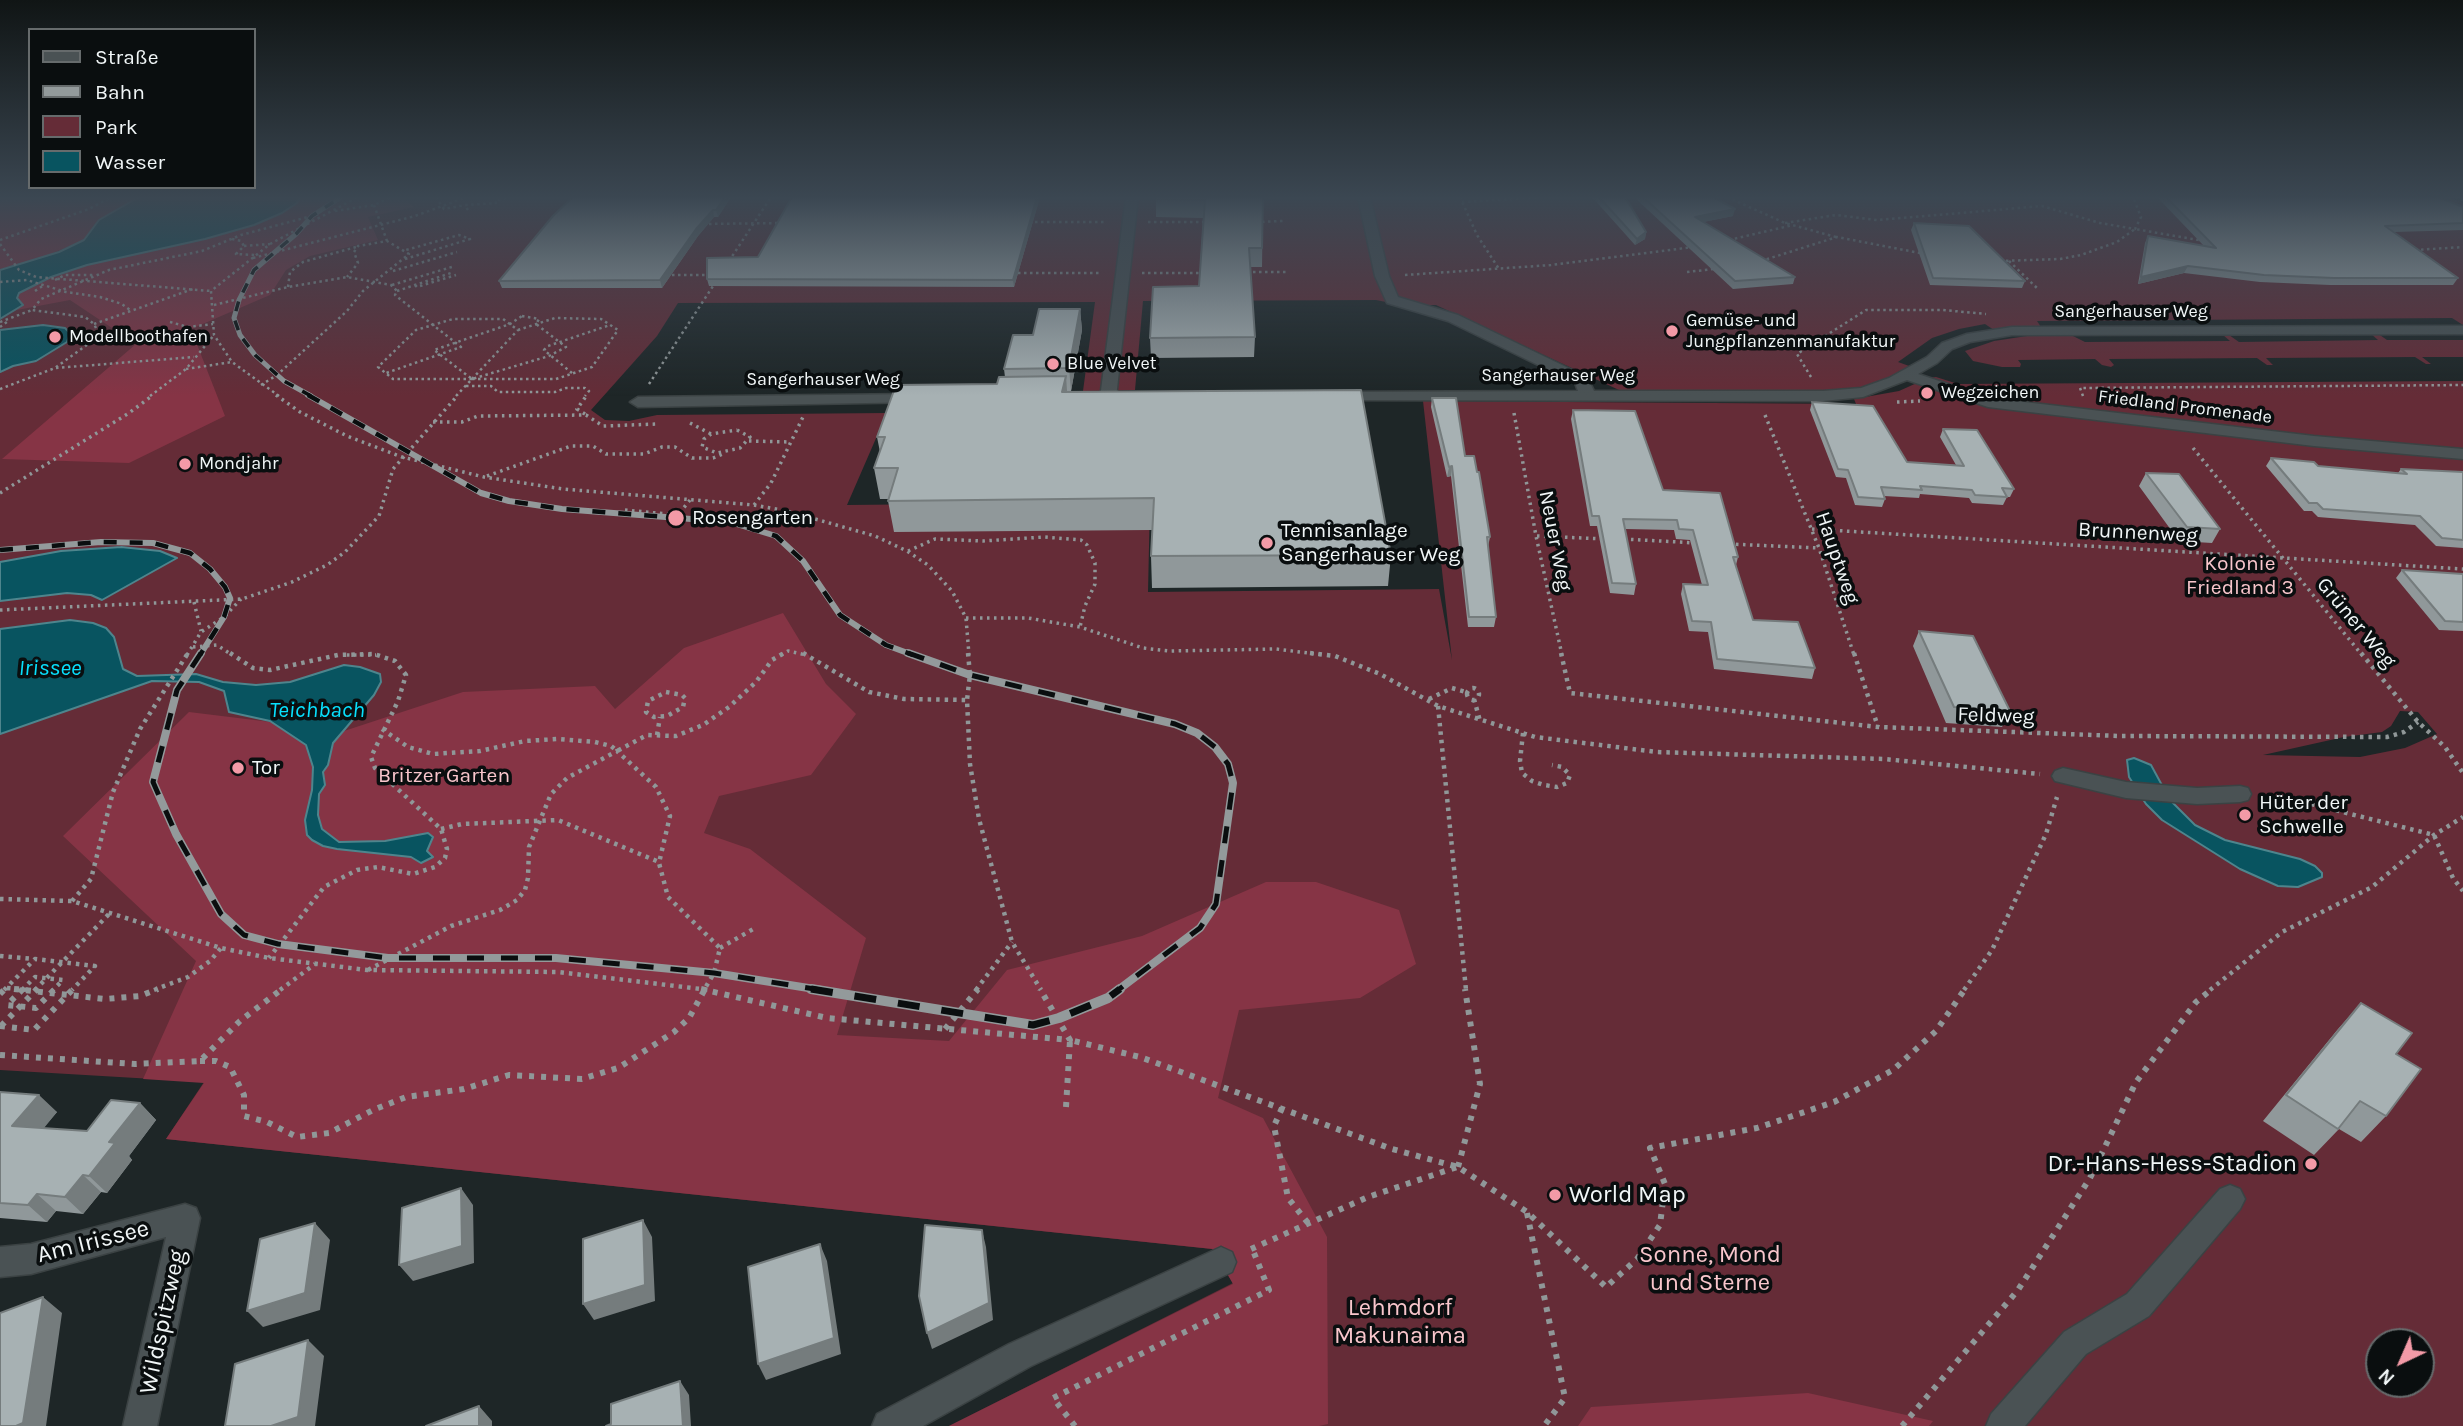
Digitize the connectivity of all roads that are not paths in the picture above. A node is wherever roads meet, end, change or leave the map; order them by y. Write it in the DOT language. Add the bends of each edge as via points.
graph roads {
  1 [pos="1124,264"];
  2 [pos="1379,264"];
  3 [pos="2463,330"];
  4 [pos="1906,375"];
  5 [pos="1313,396"];
  6 [pos="1588,396"];
  7 [pos="1109,398"];
  8 [pos="932,399"];
  9 [pos="638,401"];
  10 [pos="2463,454"];
  11 [pos="2063,776"];
  12 [pos="2240,794"];
  13 [pos="2230,1199"];
  14 [pos="185,1218"];
  15 [pos="0,1262"];
  16 [pos="1221,1262"];
  17 [pos="140,1426"];
  18 [pos="889,1426"];
  19 [pos="2003,1426"];
  1 -- 7 [label="street"];
  2 -- 6 [label="street" via="1392,300 1453,317 1582,380"];
  3 -- 4 [label="street, Sangerhauser Weg" via="2012,331 1947,346"];
  4 -- 6 [label="street, Sangerhauser Weg" via="1863,392 1823,396"];
  4 -- 10 [label="street, Friedland Promenade" via="1988,402"];
  5 -- 6 [label="street, Sangerhauser Weg"];
  8 -- 9 [label="street, Sangerhauser Weg"];
  11 -- 12 [label="street" via="2126,790"];
  13 -- 19 [label="street" via="2138,1305 2075,1343"];
  14 -- 15 [label="street, Am Irissee" via="32,1259"];
  14 -- 17 [label="street, Wildspitzweg"];
  16 -- 18 [label="street" via="1020,1354"];
}
